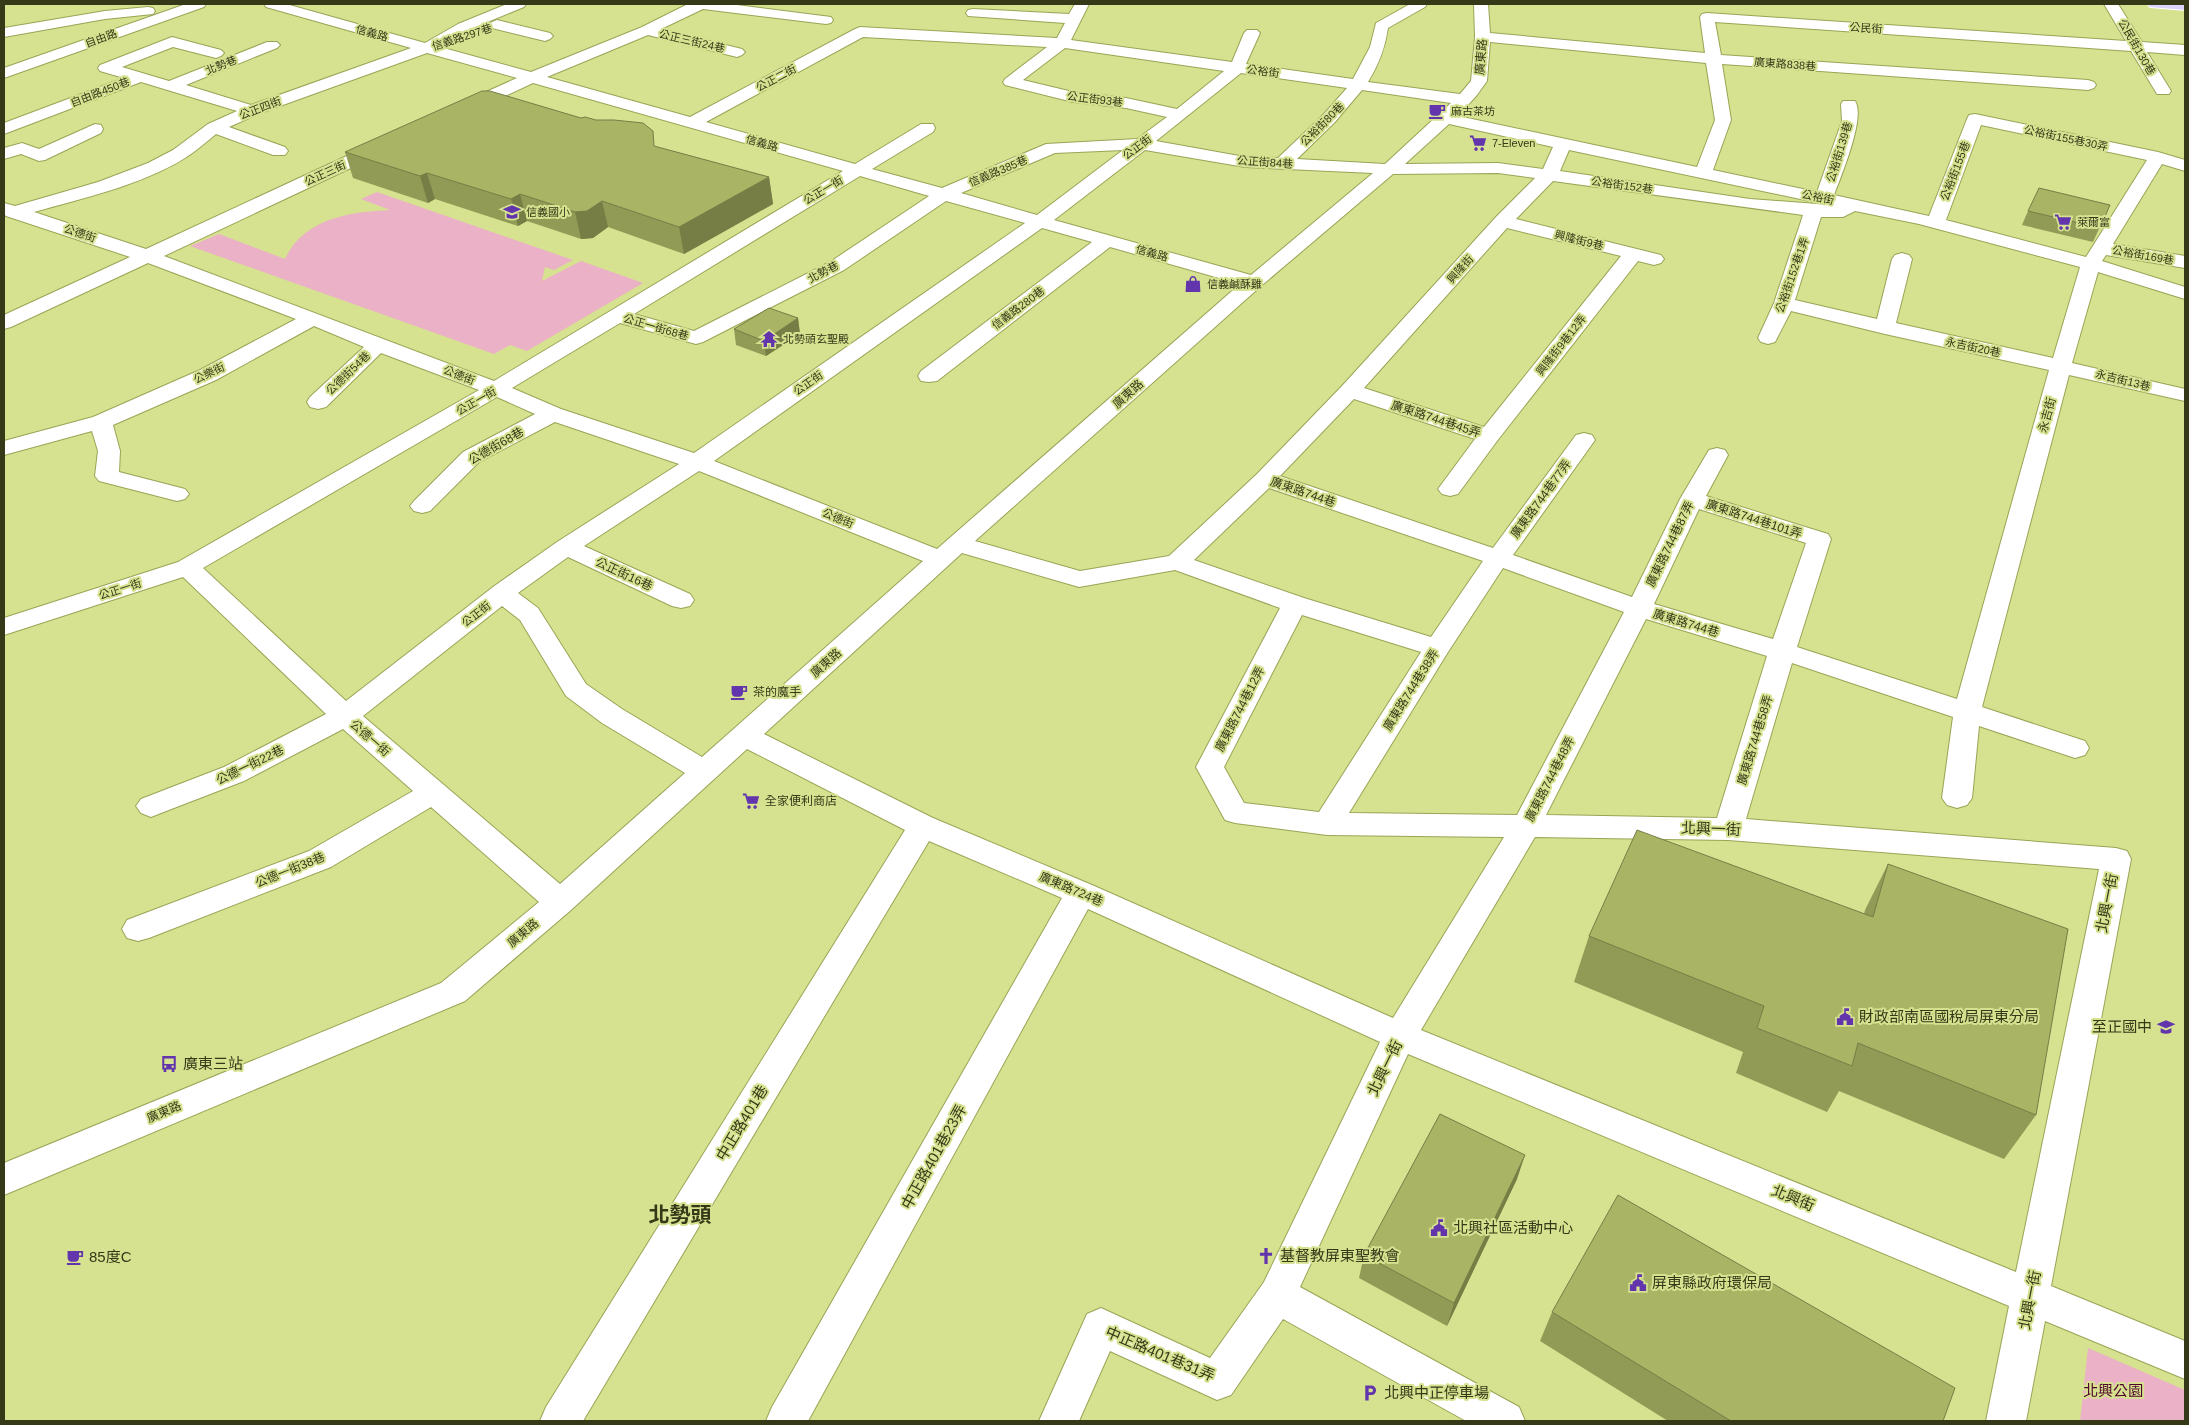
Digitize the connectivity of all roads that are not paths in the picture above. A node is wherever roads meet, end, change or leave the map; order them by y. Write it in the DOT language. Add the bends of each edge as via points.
graph roads {
  1 [pos="169,4"];
  2 [pos="199,4"];
  3 [pos="276,4"];
  4 [pos="519,4"];
  5 [pos="529,4"];
  6 [pos="700,4"];
  7 [pos="1082,4"];
  8 [pos="1420,4"];
  9 [pos="1482,4"];
  10 [pos="2112,4"];
  11 [pos="2155,4"];
  12 [pos="2185,6"];
  13 [pos="152,10"];
  14 [pos="972,13"];
  15 [pos="1074,19"];
  16 [pos="826,20"];
  17 [pos="497,25"];
  18 [pos="1839,26"];
  19 [pos="647,30"];
  20 [pos="860,32"];
  21 [pos="4,33"];
  22 [pos="1252,33"];
  23 [pos="1971,35"];
  24 [pos="545,36"];
  25 [pos="1483,37"];
  26 [pos="1062,43"];
  27 [pos="272,45"];
  28 [pos="2137,47"];
  29 [pos="426,48"];
  30 [pos="2185,50"];
  31 [pos="737,52"];
  32 [pos="216,53"];
  33 [pos="1714,59"];
  34 [pos="4,62"];
  35 [pos="1238,68"];
  36 [pos="1851,69"];
  37 [pos="4,73"];
  38 [pos="140,77"];
  39 [pos="531,78"];
  40 [pos="1990,79"];
  41 [pos="1360,85"];
  42 [pos="170,86"];
  43 [pos="2088,86"];
  44 [pos="2163,91"];
  45 [pos="1849,104"];
  46 [pos="1455,109"];
  47 [pos="252,110"];
  48 [pos="1180,114"];
  49 [pos="451,115"];
  50 [pos="1975,120"];
  51 [pos="692,123"];
  52 [pos="214,128"];
  53 [pos="928,128"];
  54 [pos="4,129"];
  55 [pos="95,129"];
  56 [pos="397,140"];
  57 [pos="1142,144"];
  58 [pos="1563,144"];
  59 [pos="1052,148"];
  60 [pos="280,152"];
  61 [pos="4,154"];
  62 [pos="2158,157"];
  63 [pos="1283,163"];
  64 [pos="2185,166"];
  65 [pos="1390,169"];
  66 [pos="856,170"];
  67 [pos="1703,173"];
  68 [pos="1549,175"];
  69 [pos="944,194"];
  70 [pos="1819,205"];
  71 [pos="8,211"];
  72 [pos="1503,221"];
  73 [pos="1040,222"];
  74 [pos="1936,222"];
  75 [pos="1107,240"];
  76 [pos="1633,254"];
  77 [pos="147,256"];
  78 [pos="2096,256"];
  79 [pos="1654,259"];
  80 [pos="1902,259"];
  81 [pos="2185,262"];
  82 [pos="1254,282"];
  83 [pos="2185,292"];
  84 [pos="1784,303"];
  85 [pos="616,315"];
  86 [pos="313,318"];
  87 [pos="4,324"];
  88 [pos="1885,328"];
  89 [pos="696,338"];
  90 [pos="1768,338"];
  91 [pos="378,345"];
  92 [pos="2060,365"];
  93 [pos="929,376"];
  94 [pos="496,389"];
  95 [pos="1350,390"];
  96 [pos="2185,395"];
  97 [pos="318,402"];
  98 [pos="553,414"];
  99 [pos="101,422"];
  100 [pos="1489,436"];
  101 [pos="1584,440"];
  102 [pos="4,448"];
  103 [pos="1717,455"];
  104 [pos="697,462"];
  105 [pos="1265,479"];
  106 [pos="1450,489"];
  107 [pos="177,494"];
  108 [pos="1692,499"];
  109 [pos="422,506"];
  110 [pos="566,547"];
  111 [pos="949,551"];
  112 [pos="1498,558"];
  113 [pos="1178,562"];
  114 [pos="187,567"];
  115 [pos="502,593"];
  116 [pos="681,600"];
  117 [pos="1295,604"];
  118 [pos="1639,608"];
  119 [pos="4,627"];
  120 [pos="1437,648"];
  121 [pos="1782,651"];
  122 [pos="1967,712"];
  123 [pos="345,716"];
  124 [pos="745,736"];
  125 [pos="2075,748"];
  126 [pos="705,772"];
  127 [pos="433,792"];
  128 [pos="1957,798"];
  129 [pos="151,806"];
  130 [pos="1327,824"];
  131 [pos="923,826"];
  132 [pos="1526,826"];
  133 [pos="1728,829"];
  134 [pos="1081,893"];
  135 [pos="560,902"];
  136 [pos="138,929"];
  137 [pos="1400,1036"];
  138 [pos="4,1179"];
  139 [pos="1276,1295"];
  140 [pos="2031,1296"];
  141 [pos="2185,1360"];
  142 [pos="560,1421"];
  143 [pos="786,1421"];
  144 [pos="1059,1421"];
  145 [pos="1506,1421"];
  146 [pos="2006,1421"];
  1 -- 13 [label="street, 自由路"];
  2 -- 37 [label="street, 自由路"];
  3 -- 29 [label="street, 信義路"];
  4 -- 29 [label="street, 公正四街" via="463,27"];
  5 -- 17 [label="street, 信義路297巷"];
  6 -- 16 [label="street"];
  6 -- 19 [label="street"];
  7 -- 15 [label="street"];
  8 -- 41 [label="street, 公裕街80巷" via="1381,26 1380,43"];
  9 -- 25 [label="street, 廣東路"];
  10 -- 28 [label="street, 公民街130巷"];
  11 -- 12 [label="main road"];
  13 -- 21 [label="street"];
  13 -- 34 [label="street, 自由路"];
  14 -- 15 [label="street"];
  15 -- 26 [label="street"];
  17 -- 24 [label="street, 信義路297巷"];
  17 -- 29 [label="street, 信義路297巷" via="454,42"];
  18 -- 23 [label="street, 公民街"];
  18 -- 33 [label="street, 公民街" via="1707,17"];
  18 -- 36 [label="street"];
  19 -- 31 [label="street, 公正三街24巷"];
  19 -- 39 [label="street"];
  20 -- 26 [label="street, 公裕街"];
  20 -- 51 [label="street, 公正二街"];
  22 -- 35 [label="street, 公正街"];
  23 -- 28 [label="street, 公民街"];
  23 -- 40 [label="street"];
  25 -- 33 [label="street, 廣東路838巷"];
  25 -- 46 [label="street, 廣東路" via="1479,80"];
  26 -- 35 [label="street, 公裕街"];
  26 -- 48 [label="street, 公正街93巷" via="1011,82 1073,97"];
  27 -- 42 [label="street, 北勢巷"];
  28 -- 30 [label="street, 公民街"];
  28 -- 44 [label="street, 公民街130巷"];
  29 -- 39 [label="street, 信義路"];
  29 -- 47 [label="street, 公正四街"];
  32 -- 38 [label="street, 自由路450巷" via="172,42 106,68"];
  33 -- 36 [label="street, 廣東路838巷"];
  33 -- 67 [label="street, 公民街" via="1723,120"];
  35 -- 41 [label="street, 公裕街"];
  35 -- 48 [label="street, 公正街"];
  36 -- 40 [label="street, 廣東路838巷"];
  38 -- 42 [label="street"];
  38 -- 54 [label="street, 自由路450巷"];
  39 -- 49 [label="street"];
  39 -- 51 [label="street, 信義路"];
  40 -- 43 [label="street, 廣東路838巷"];
  41 -- 46 [label="street, 公裕街"];
  41 -- 63 [label="street, 公裕街80巷"];
  42 -- 47 [label="street"];
  45 -- 70 [label="street, 公裕街139巷" via="1850,121"];
  46 -- 58 [label="street, 公裕街"];
  46 -- 65 [label="street, 廣東路"];
  47 -- 52 [label="street, 公正四街"];
  48 -- 57 [label="street, 公正街"];
  50 -- 62 [label="street, 公裕街155巷30弄"];
  50 -- 74 [label="street, 公裕街155巷"];
  51 -- 66 [label="street, 信義路"];
  52 -- 60 [label="street"];
  52 -- 71 [label="street, 公正四街" via="179,154 154,167 104,186"];
  53 -- 66 [label="street, 公正一街"];
  55 -- 61 [label="street" via="39,156 22,148"];
  56 -- 77 [label="street, 公正三街"];
  57 -- 59 [label="street, 公正街84巷"];
  57 -- 63 [label="street, 公正街84巷" via="1245,162"];
  57 -- 73 [label="street, 公正街"];
  58 -- 67 [label="street, 公裕街"];
  58 -- 68 [label="street, 興隆街"];
  59 -- 69 [label="street, 信義路385巷"];
  62 -- 64 [label="street, 公裕街155巷30弄"];
  62 -- 78 [label="street, 永吉街"];
  63 -- 65 [label="street, 公正街84巷"];
  65 -- 68 [label="street, 公裕街152巷" via="1474,167"];
  65 -- 82 [label="street, 廣東路"];
  66 -- 69 [label="street, 信義路"];
  66 -- 85 [label="street, 公正一街"];
  67 -- 70 [label="street, 公裕街"];
  68 -- 70 [label="street, 公裕街152巷" via="1750,204"];
  68 -- 72 [label="street, 興隆街"];
  69 -- 73 [label="street, 信義路"];
  69 -- 89 [label="street, 北勢巷" via="837,266"];
  70 -- 74 [label="street, 公裕街" via="1851,205"];
  70 -- 84 [label="street, 公裕街152巷1弄"];
  71 -- 77 [label="street, 公德街"];
  72 -- 76 [label="street, 興隆街9巷"];
  72 -- 95 [label="street, 興隆街"];
  73 -- 75 [label="street, 信義路"];
  73 -- 104 [label="street, 公正街"];
  74 -- 78 [label="street, 公裕街"];
  75 -- 82 [label="street, 信義路"];
  75 -- 93 [label="street, 信義路280巷"];
  76 -- 79 [label="street, 興隆街9巷"];
  76 -- 100 [label="street, 興隆街9巷12弄"];
  77 -- 86 [label="street, 公德街"];
  77 -- 87 [label="street, 公正三街"];
  78 -- 81 [label="street, 公裕街169巷"];
  78 -- 83 [label="street, 公裕街"];
  78 -- 92 [label="street, 永吉街"];
  80 -- 88 [label="street"];
  82 -- 111 [label="street, 廣東路"];
  84 -- 88 [label="street, 永吉街20巷"];
  84 -- 90 [label="street, 公裕街152巷1弄"];
  85 -- 89 [label="street, 公正一街68巷"];
  85 -- 94 [label="street, 公正一街"];
  86 -- 91 [label="street, 公德街"];
  86 -- 99 [label="street, 公樂街" via="208,374"];
  88 -- 92 [label="street, 永吉街20巷"];
  91 -- 94 [label="street, 公德街"];
  91 -- 97 [label="street, 公德街54巷"];
  92 -- 96 [label="street, 永吉街13巷"];
  92 -- 122 [label="street, 永吉街"];
  94 -- 98 [label="street, 公德街"];
  94 -- 114 [label="street, 公正一街"];
  95 -- 100 [label="street, 廣東路744巷45弄"];
  95 -- 105 [label="street, 廣東路744巷"];
  98 -- 104 [label="street, 公德街"];
  98 -- 109 [label="street, 公德街68巷" via="471,457"];
  99 -- 102 [label="street, 公樂街"];
  99 -- 107 [label="street" via="109,451 107,476"];
  100 -- 106 [label="street, 廣東路744巷45弄"];
  101 -- 112 [label="street, 廣東路744巷77弄"];
  103 -- 108 [label="street, 廣東路744巷87弄"];
  104 -- 110 [label="street, 公正街"];
  104 -- 111 [label="street, 公德街"];
  105 -- 112 [label="street, 廣東路744巷"];
  105 -- 113 [label="street, 廣東路744巷"];
  108 -- 118 [label="street, 廣東路744巷87弄"];
  108 -- 121 [label="street, 廣東路744巷101弄" via="1819,539"];
  110 -- 115 [label="street, 公正街"];
  110 -- 116 [label="street, 公正街16巷"];
  111 -- 113 [label="street" via="1079,579"];
  111 -- 124 [label="street, 廣東路"];
  112 -- 118 [label="street, 廣東路744巷"];
  112 -- 120 [label="street, 廣東路744巷38弄"];
  113 -- 117 [label="street"];
  114 -- 119 [label="street, 公正一街"];
  114 -- 123 [label="street, 公德一街"];
  115 -- 123 [label="street, 公正街"];
  115 -- 126 [label="street" via="529,614 576,690 612,716"];
  117 -- 120 [label="street"];
  117 -- 130 [label="street, 廣東路744巷12弄" via="1210,766 1235,812"];
  118 -- 121 [label="street, 廣東路744巷"];
  118 -- 132 [label="street, 廣東路744巷48弄"];
  120 -- 130 [label="street, 廣東路744巷38弄"];
  121 -- 122 [label="street, 廣東路744巷"];
  121 -- 133 [label="street, 廣東路744巷58弄"];
  122 -- 125 [label="street, 廣東路744巷"];
  122 -- 128 [label="street"];
  123 -- 127 [label="street, 公德一街"];
  123 -- 129 [label="street, 公德一街22巷" via="234,774"];
  124 -- 126 [label="street, 廣東路"];
  124 -- 131 [label="street, 廣東路724巷"];
  126 -- 135 [label="street, 廣東路"];
  127 -- 135 [label="street, 公德一街"];
  127 -- 136 [label="street, 公德一街38巷" via="320,859"];
  130 -- 132 [label="street, 廣東路744巷48弄"];
  131 -- 134 [label="street, 廣東路724巷"];
  131 -- 142 [label="street, 中正路401巷"];
  132 -- 133 [label="street, 北興一街"];
  132 -- 137 [label="street, 北興一街"];
  133 -- 140 [label="street, 北興一街" via="2116,859"];
  134 -- 137 [label="street, 廣東路724巷"];
  134 -- 143 [label="street, 中正路401巷23弄"];
  135 -- 138 [label="street, 廣東路" via="453,992"];
  137 -- 139 [label="street, 北興一街"];
  137 -- 140 [label="street, 北興街"];
  139 -- 144 [label="street, 中正路401巷31弄" via="1217,1381 1101,1327"];
  139 -- 145 [label="street"];
  140 -- 141 [label="street, 北興街"];
  140 -- 146 [label="street, 北興一街"];
}
